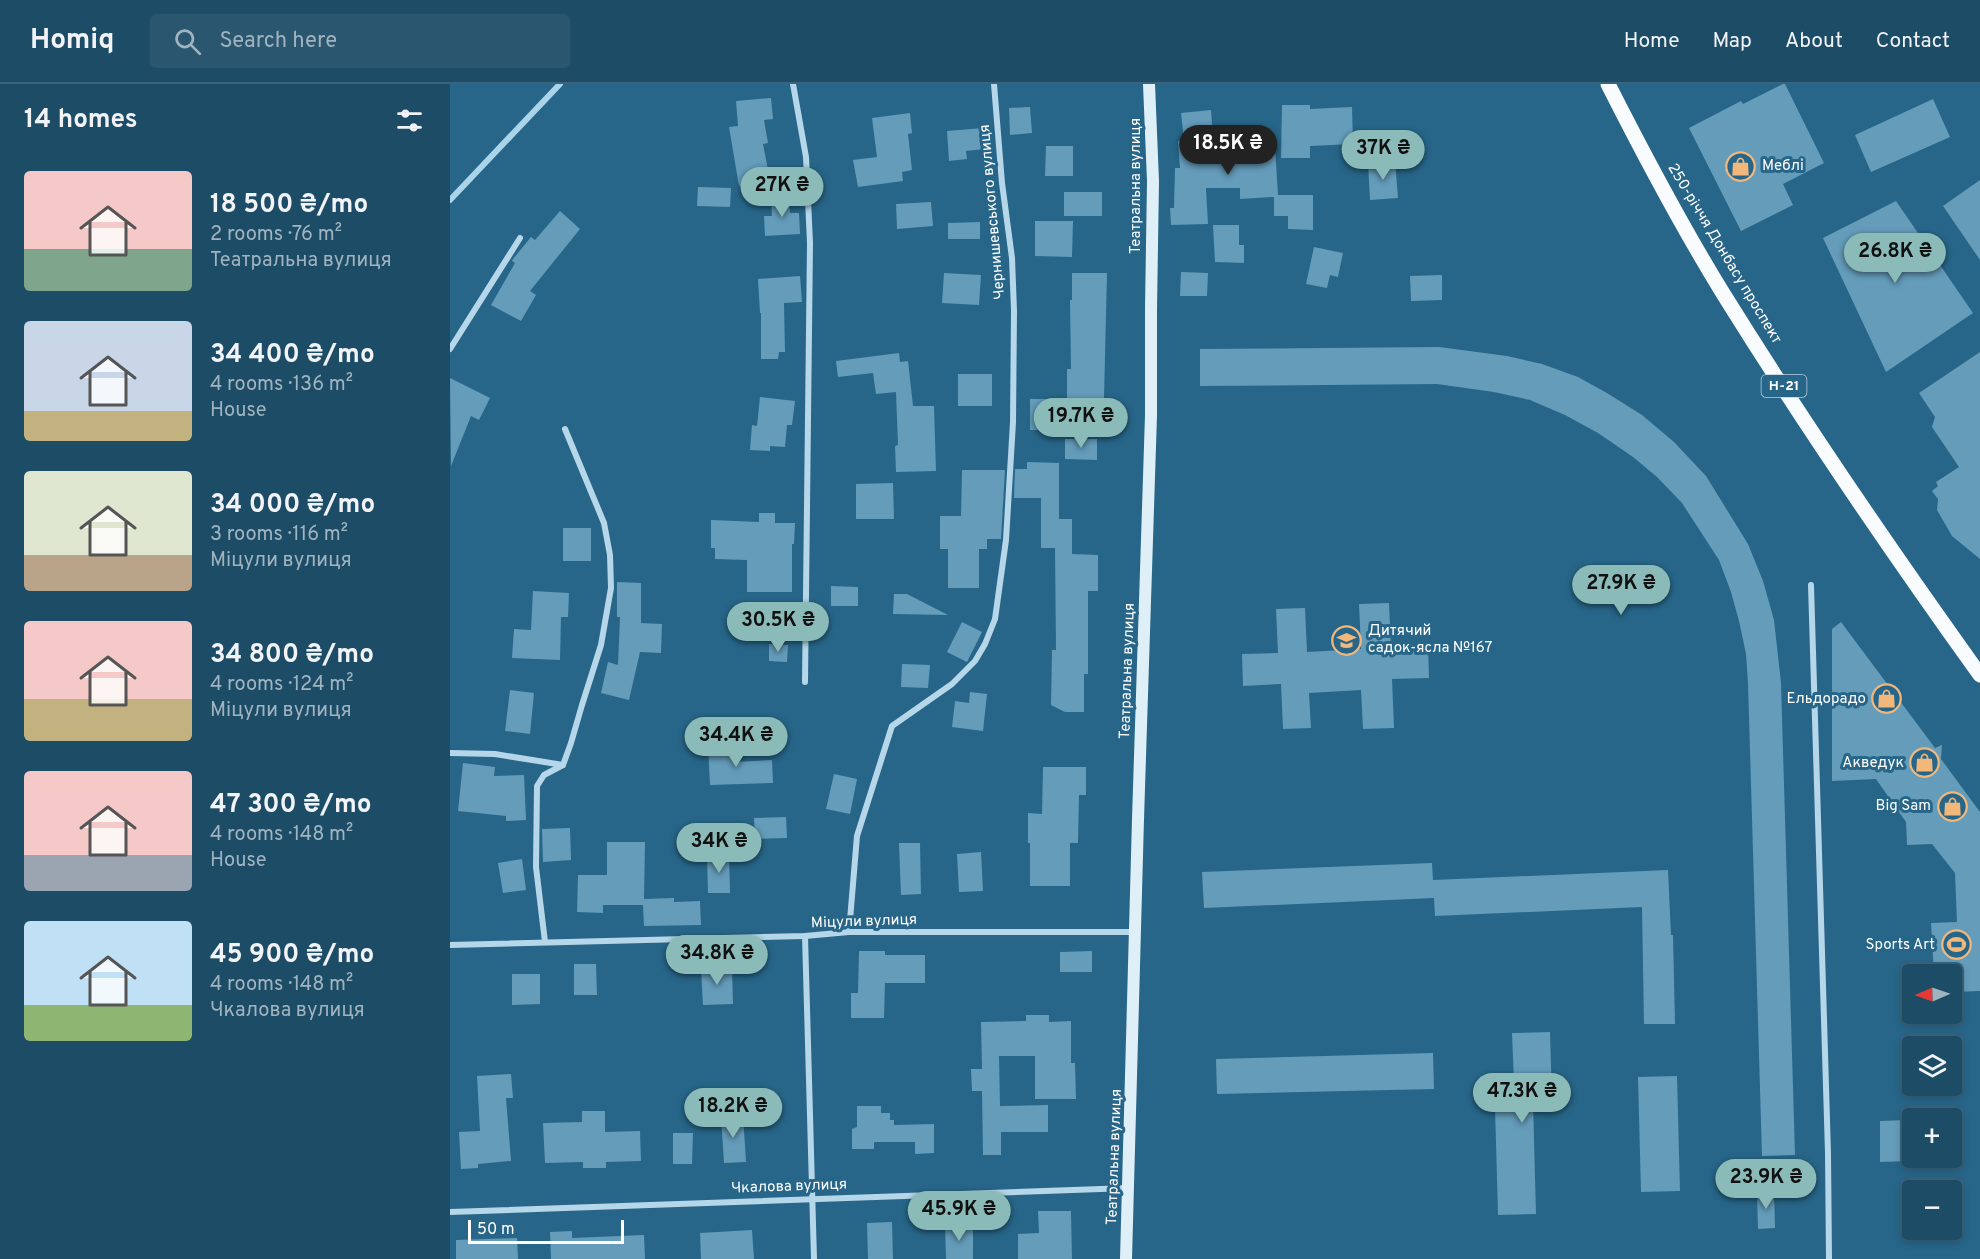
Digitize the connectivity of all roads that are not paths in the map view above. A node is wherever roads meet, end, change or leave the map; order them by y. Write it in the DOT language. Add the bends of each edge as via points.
graph roads {
  1 [pos="793,84"];
  2 [pos="994,84"];
  3 [pos="1149,84"];
  4 [pos="1608,84"];
  5 [pos="520,238"];
  6 [pos="450,350"];
  7 [pos="565,429"];
  8 [pos="1811,585"];
  9 [pos="1980,675"];
  10 [pos="805,682"];
  11 [pos="450,753"];
  12 [pos="562,765"];
  13 [pos="849,932"];
  14 [pos="1135,932"];
  15 [pos="805,936"];
  16 [pos="545,942"];
  17 [pos="450,945"];
  18 [pos="1129,1188"];
  19 [pos="812,1198"];
  20 [pos="450,1212"];
  21 [pos="814,1259"];
  22 [pos="1126,1259"];
  23 [pos="1829,1259"];
  1 -- 10 [label="street" via="806,157 810,243"];
  2 -- 13 [label="street, Чернишевського вулиця" via="1014,310 1013,422 995,619 975,662 952,684 892,726 857,836"];
  3 -- 14 [label="street, Театральна вулиця" via="1154,181 1151,415"];
  4 -- 9 [label="main road, 250-річчя Донбасу проспект / Н-21" via="1724,294 1887,545"];
  5 -- 6 [label="street"];
  7 -- 12 [label="street" via="604,523 611,588 601,645"];
  8 -- 23 [label="street"];
  11 -- 12 [label="street" via="495,754"];
  12 -- 16 [label="street" via="544,775 537,786 536,867"];
  13 -- 14 [label="street, Міцули вулиця"];
  13 -- 15 [label="street, Міцули вулиця"];
  14 -- 18 [label="street, Театральна вулиця"];
  15 -- 16 [label="street, Міцули вулиця"];
  15 -- 19 [label="street"];
  16 -- 17 [label="street, Міцули вулиця"];
  18 -- 19 [label="street, Чкалова вулиця"];
  18 -- 22 [label="street, Театральна вулиця"];
  19 -- 20 [label="street, Чкалова вулиця"];
  19 -- 21 [label="street"];
}
